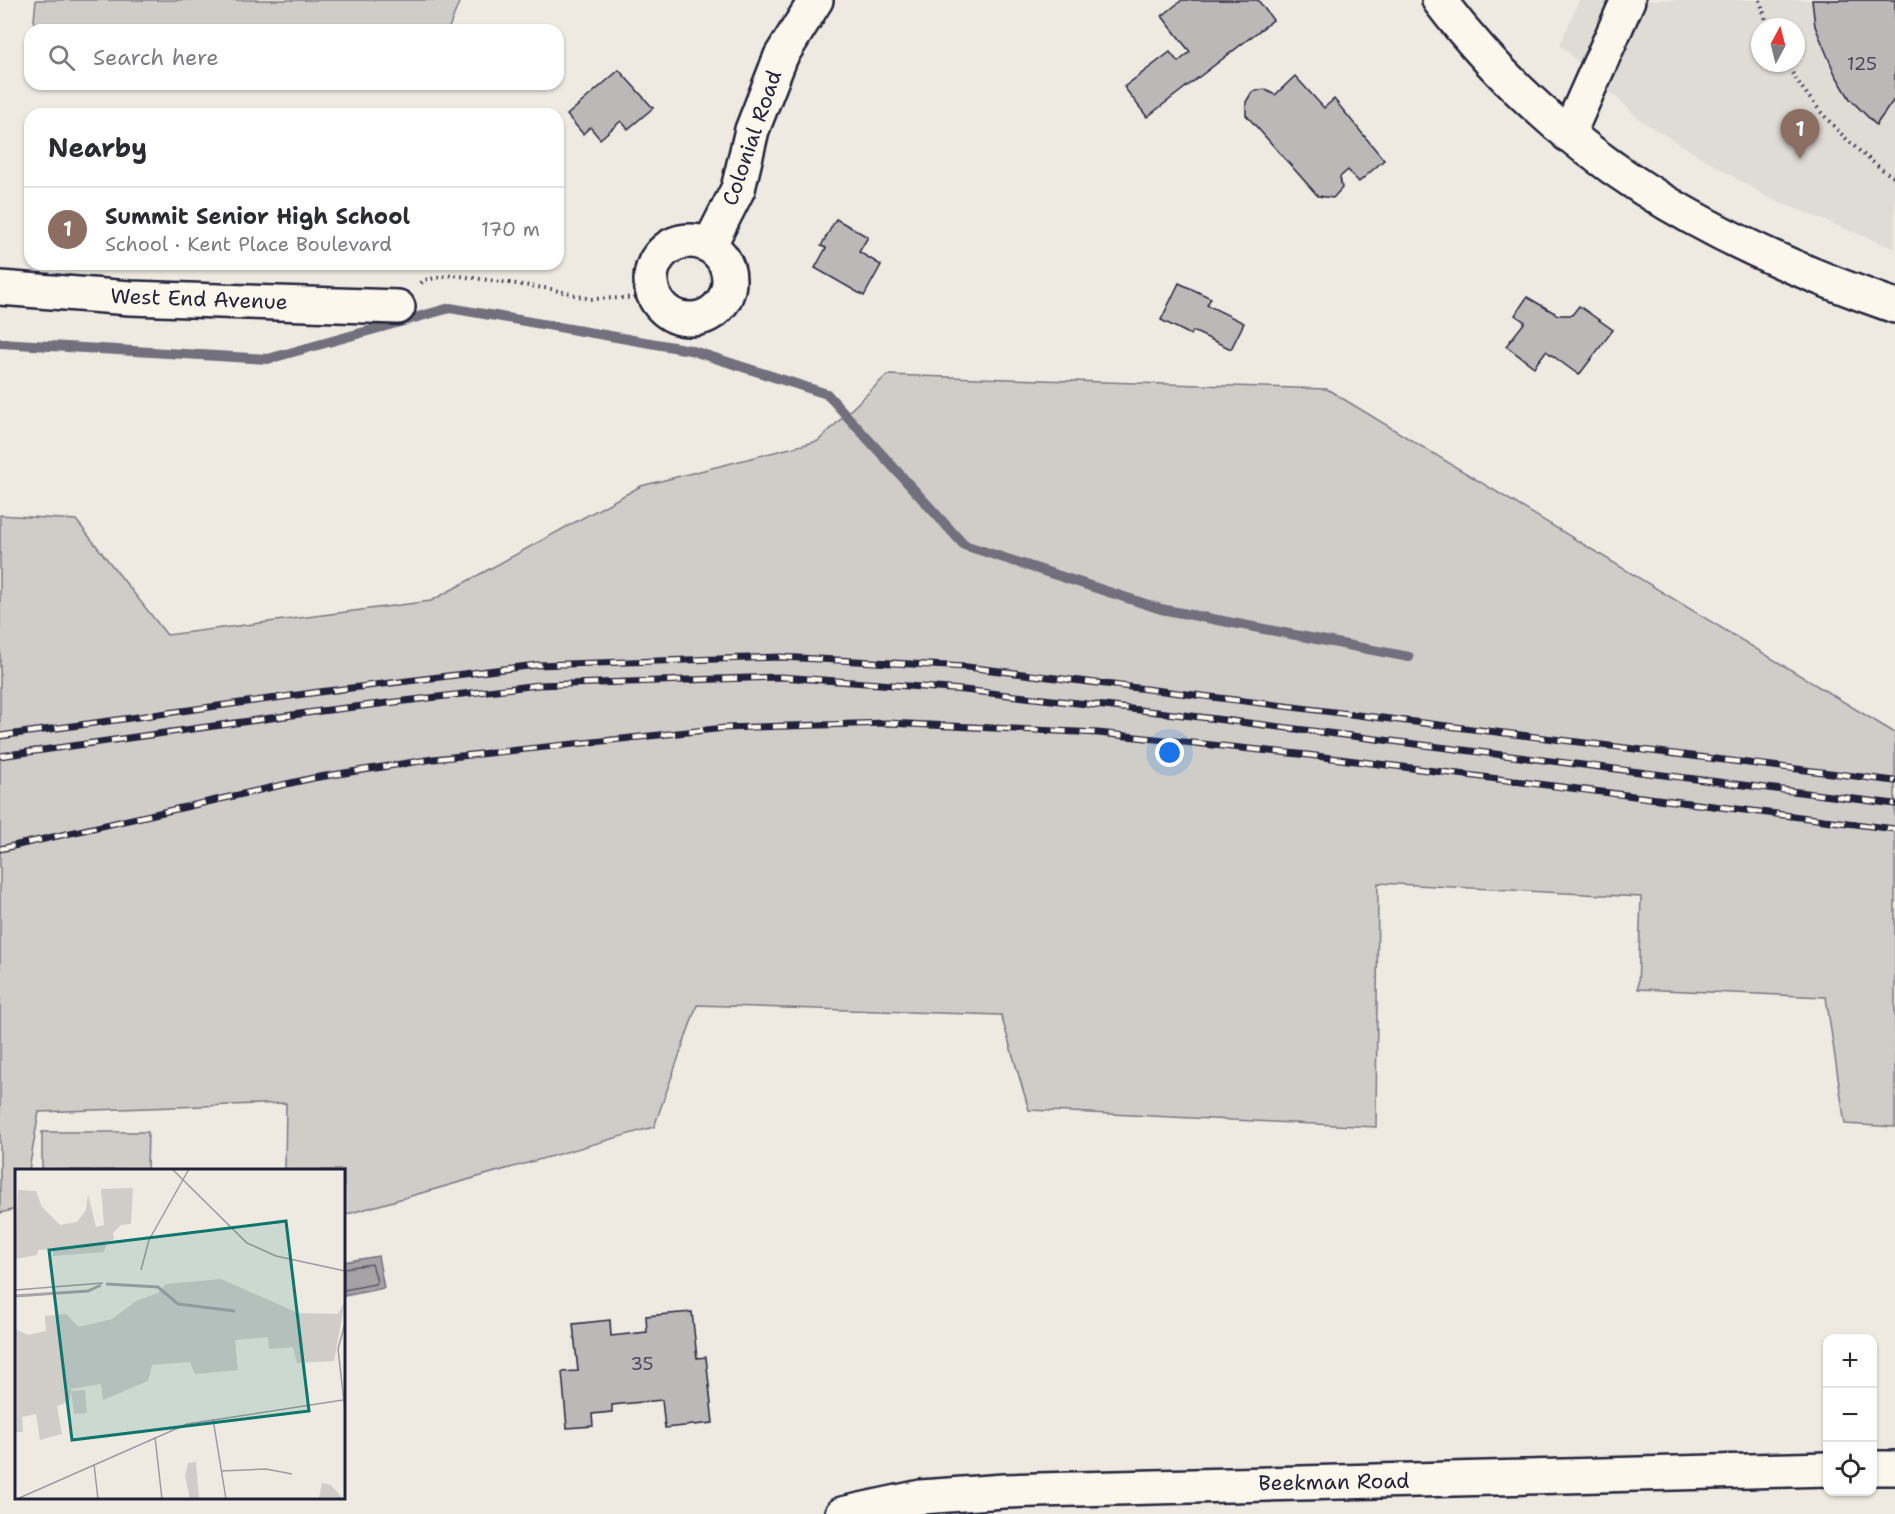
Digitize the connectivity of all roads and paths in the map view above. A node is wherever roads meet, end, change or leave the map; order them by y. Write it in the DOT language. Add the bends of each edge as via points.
graph roads {
  1 [pos="816,0"];
  2 [pos="1439,0"];
  3 [pos="1628,0"];
  4 [pos="1760,0"];
  5 [pos="1765,18"];
  6 [pos="1792,72"];
  7 [pos="1568,135"];
  8 [pos="1895,178"];
  9 [pos="709,246"];
  10 [pos="0,288"];
  11 [pos="653,297"];
  12 [pos="1895,306"];
  13 [pos="398,307"];
  14 [pos="1877,1468"];
  15 [pos="1895,1468"];
  16 [pos="1823,1469"];
  17 [pos="1127,1501"];
  18 [pos="842,1514"];
  1 -- 9 [label="street, Colonial Road" via="781,56 752,130 738,189"];
  2 -- 7 [label="street" via="1510,82"];
  3 -- 7 [label="street"];
  4 -- 5 [label="path"];
  6 -- 8 [label="path" via="1832,122 1875,165"];
  7 -- 12 [label="street" via="1691,219 1784,265"];
  9 -- 11 [label="street" via="690,240 666,248 651,270"];
  9 -- 11 [label="street" via="722,258 729,281 727,293 712,313 686,320 672,316"];
  10 -- 13 [label="street, West End Avenue" via="130,298"];
  11 -- 13 [label="path" via="590,299 540,287 453,275 424,280"];
  14 -- 15 [label="street"];
  16 -- 17 [label="street, Beekman Road"];
  17 -- 18 [label="street, Beekman Road" via="1004,1491 921,1497"];
}
